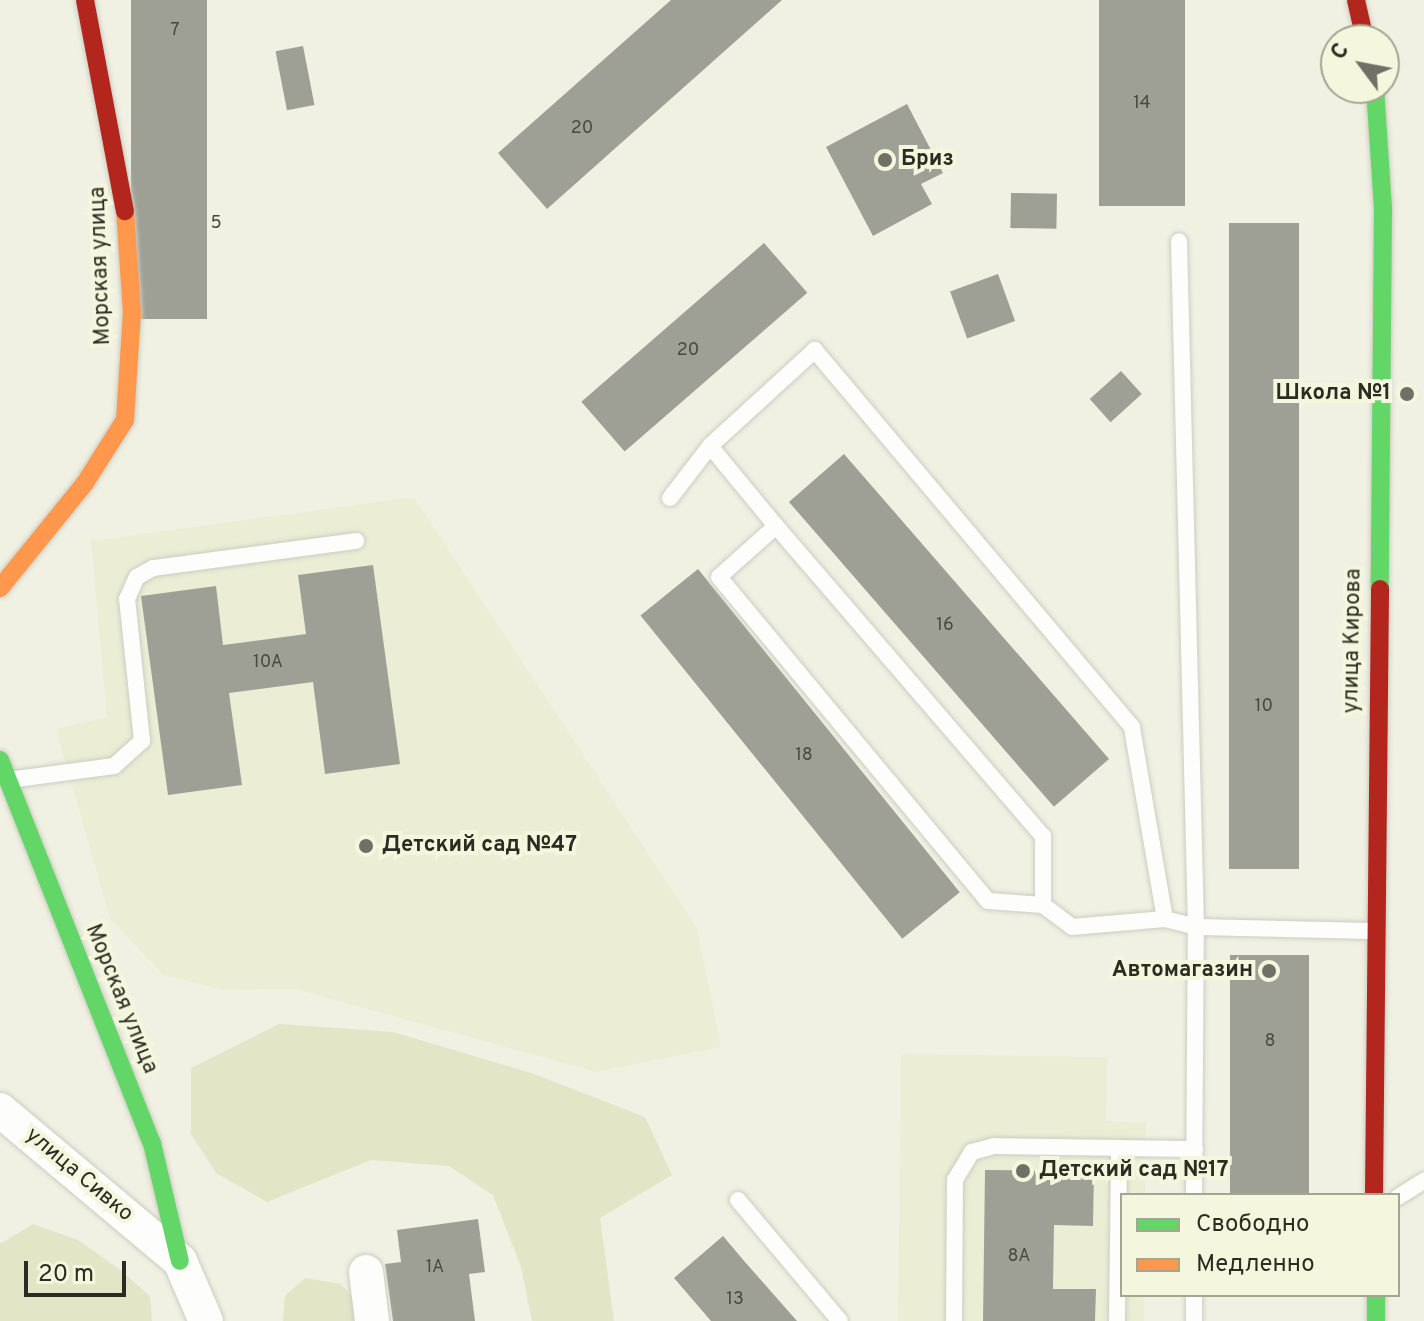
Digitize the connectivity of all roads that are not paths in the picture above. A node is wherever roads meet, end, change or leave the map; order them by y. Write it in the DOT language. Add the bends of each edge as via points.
graph roads {
  1 [pos="85,0"];
  2 [pos="1356,0"];
  3 [pos="1361,24"];
  4 [pos="1376,104"];
  5 [pos="1179,241"];
  6 [pos="710,446"];
  7 [pos="670,498"];
  8 [pos="776,526"];
  9 [pos="356,541"];
  10 [pos="0,588"];
  11 [pos="0,760"];
  12 [pos="8,781"];
  13 [pos="1043,905"];
  14 [pos="1165,919"];
  15 [pos="1196,927"];
  16 [pos="1373,931"];
  17 [pos="0,1110"];
  18 [pos="1119,1148"];
  19 [pos="1195,1149"];
  20 [pos="1424,1181"];
  21 [pos="1194,1193"];
  22 [pos="1374,1193"];
  23 [pos="1400,1196"];
  24 [pos="738,1200"];
  25 [pos="180,1261"];
  26 [pos="366,1272"];
  27 [pos="1194,1297"];
  28 [pos="1376,1297"];
  29 [pos="206,1321"];
  30 [pos="372,1321"];
  31 [pos="840,1321"];
  32 [pos="954,1321"];
  33 [pos="1117,1321"];
  34 [pos="1194,1321"];
  35 [pos="1376,1321"];
  1 -- 10 [label="street, Морская улица" via="122,173 132,313 125,420 85,483"];
  2 -- 3 [label="street"];
  4 -- 16 [label="street, улица Кирова" via="1383,209"];
  5 -- 15 [label="lane"];
  6 -- 7 [label="lane"];
  6 -- 8 [label="lane"];
  6 -- 14 [label="lane" via="815,350 1132,727"];
  8 -- 13 [label="lane" via="1043,836"];
  8 -- 13 [label="lane" via="719,577 988,901"];
  9 -- 12 [label="lane" via="153,568 137,577 127,599 142,741 114,766"];
  11 -- 12 [label="street, Морская улица"];
  12 -- 25 [label="street, Морская улица" via="152,1143"];
  13 -- 14 [label="lane" via="1072,927"];
  14 -- 15 [label="lane"];
  15 -- 16 [label="lane"];
  15 -- 19 [label="lane"];
  16 -- 22 [label="street, улица Кирова"];
  17 -- 25 [label="street, улица Сивко"];
  18 -- 19 [label="lane"];
  18 -- 32 [label="lane" via="994,1146 966,1158 955,1180"];
  18 -- 33 [label="lane"];
  19 -- 21 [label="lane"];
  20 -- 23 [label="lane"];
  24 -- 31 [label="lane"];
  25 -- 29 [label="street, улица Сивко"];
  26 -- 30 [label="street"];
  27 -- 34 [label="lane"];
  28 -- 35 [label="street"];
}
